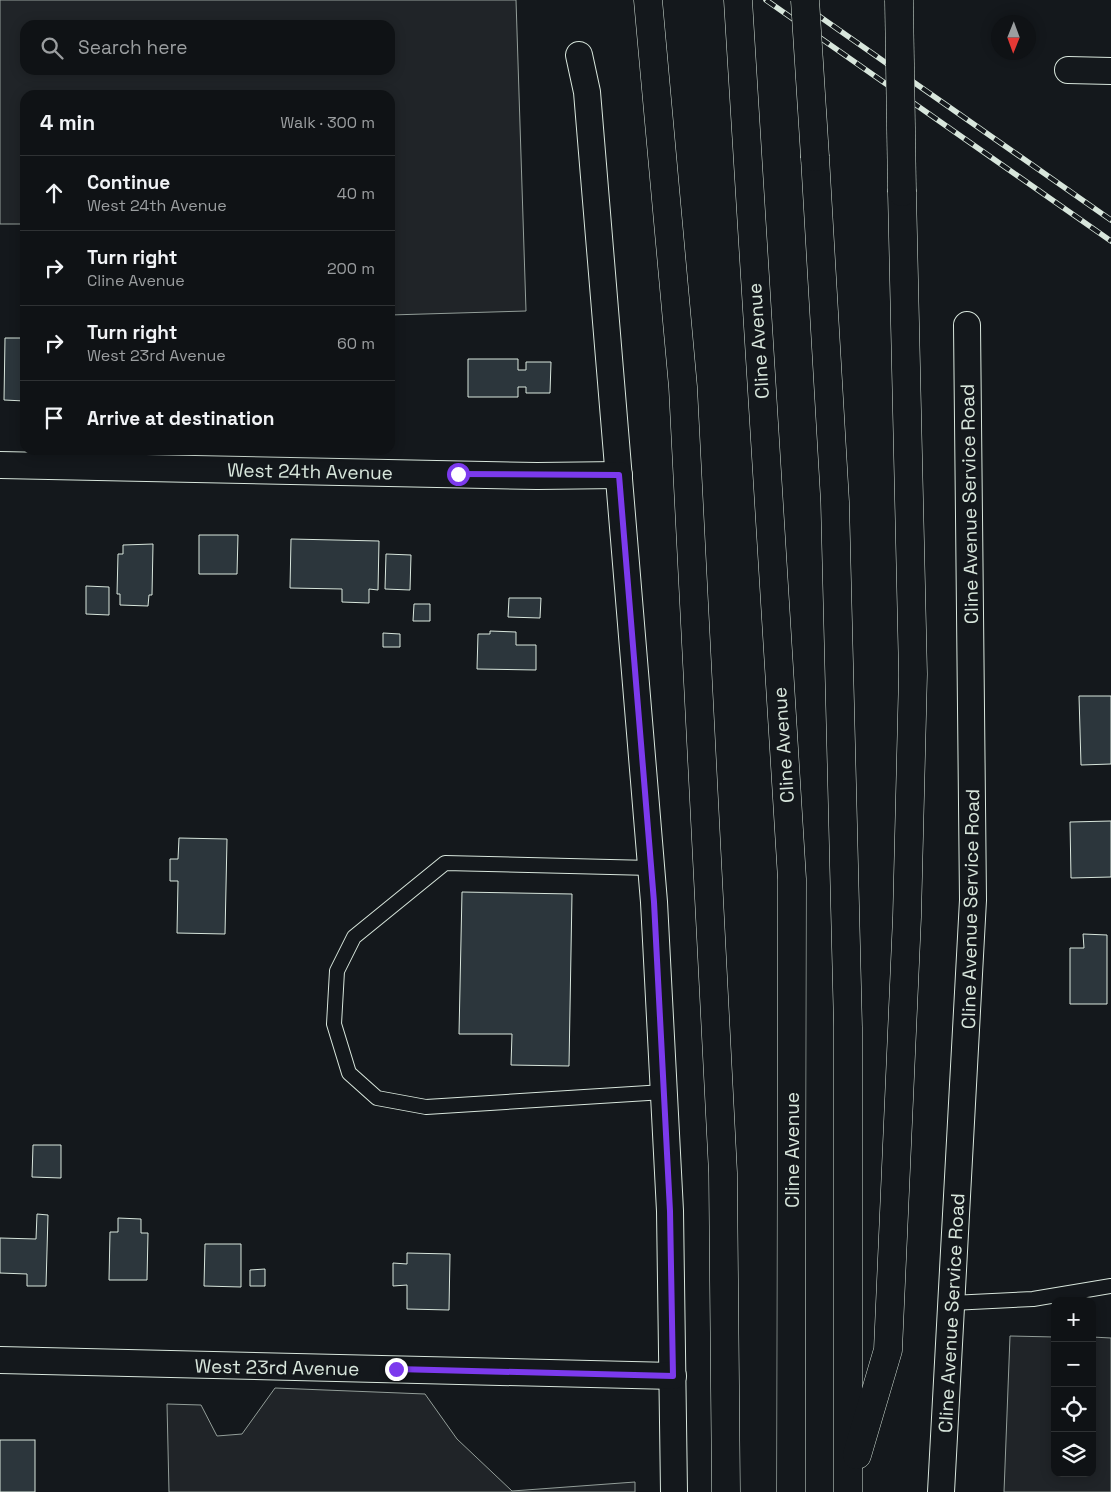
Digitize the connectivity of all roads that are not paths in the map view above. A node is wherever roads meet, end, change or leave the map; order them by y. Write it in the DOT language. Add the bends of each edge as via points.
graph roads {
  1 [pos="648,0"];
  2 [pos="738,0"];
  3 [pos="806,0"];
  4 [pos="899,0"];
  5 [pos="579,55"];
  6 [pos="1068,70"];
  7 [pos="1111,72"];
  8 [pos="966,325"];
  9 [pos="0,465"];
  10 [pos="619,475"];
  11 [pos="651,868"];
  12 [pos="664,1092"];
  13 [pos="1111,1286"];
  14 [pos="951,1303"];
  15 [pos="0,1360"];
  16 [pos="673,1376"];
  17 [pos="848,1489"];
  18 [pos="674,1492"];
  19 [pos="726,1492"];
  20 [pos="791,1492"];
  21 [pos="941,1492"];
  1 -- 19 [label="highway" via="683,386 723,1173"];
  2 -- 20 [label="highway, Cline Avenue" via="792,879"];
  3 -- 17 [label="highway, bridge" via="835,502 848,1017"];
  4 -- 17 [label="highway, bridge" via="913,674 907,927 888,1350"];
  5 -- 10 [label="street" via="587,92"];
  6 -- 7 [label="street"];
  8 -- 14 [label="street, Cline Avenue Service Road" via="974,900"];
  9 -- 10 [label="street, West 24th Avenue"];
  10 -- 11 [label="street"];
  11 -- 12 [label="street"];
  11 -- 12 [label="lane" via="445,863 354,937 337,971 334,1024 348,1074 377,1098 426,1107"];
  12 -- 16 [label="street"];
  13 -- 14 [label="lane" via="1033,1299"];
  14 -- 21 [label="street, Cline Avenue Service Road"];
  15 -- 16 [label="street, West 23rd Avenue"];
  16 -- 18 [label="street"];
}
